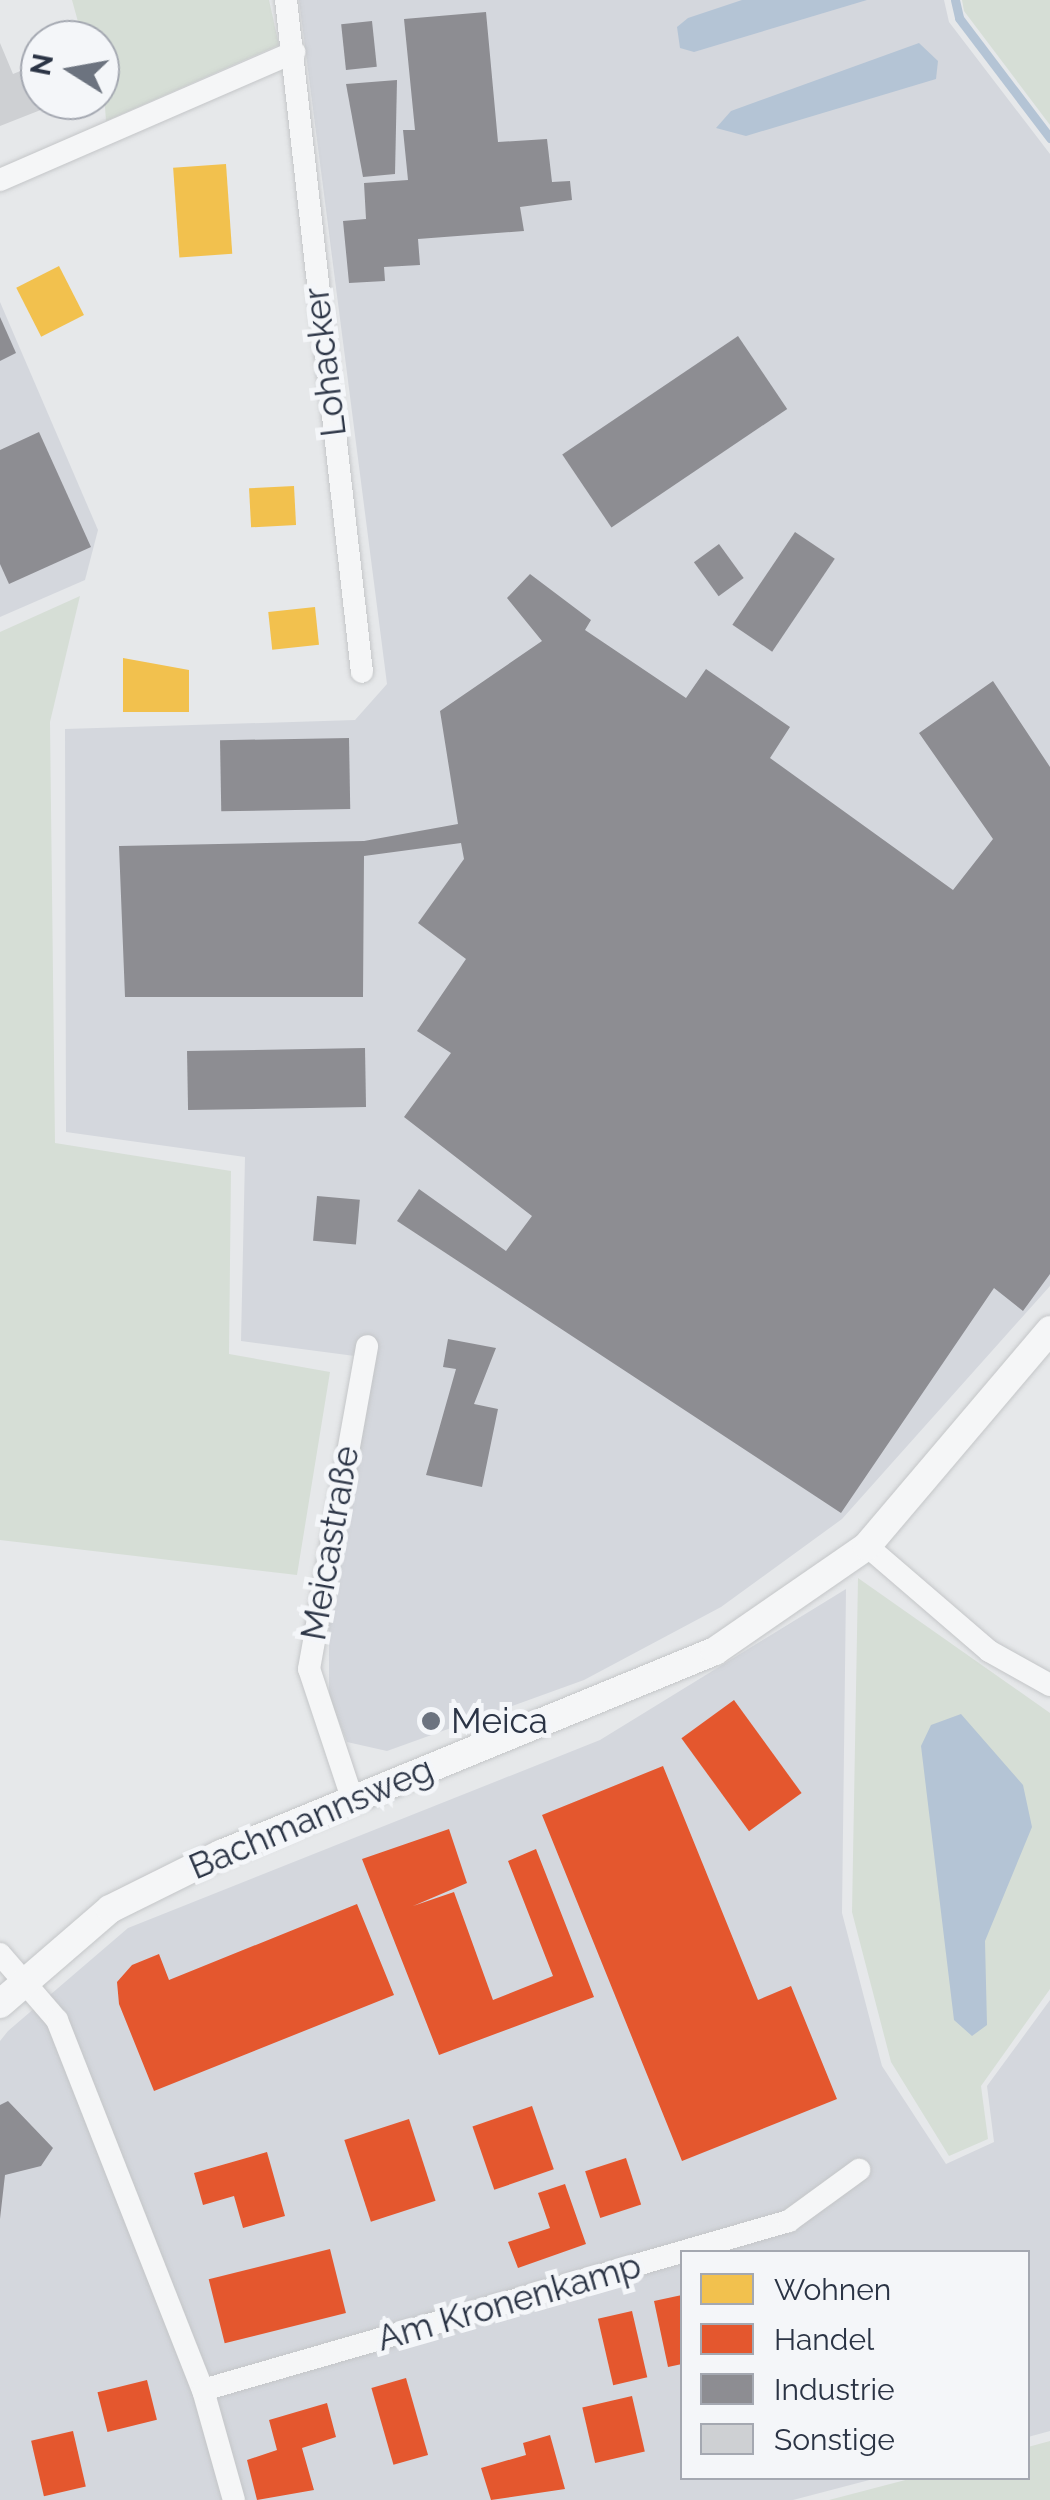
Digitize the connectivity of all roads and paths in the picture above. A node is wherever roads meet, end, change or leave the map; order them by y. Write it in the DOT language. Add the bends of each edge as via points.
graph roads {
  1 [pos="286,0"];
  2 [pos="294,52"];
  3 [pos="0,180"];
  4 [pos="362,672"];
  5 [pos="1050,1330"];
  6 [pos="366,1346"];
  7 [pos="867,1546"];
  8 [pos="1050,1686"];
  9 [pos="351,1795"];
  10 [pos="0,1954"];
  11 [pos="22,1981"];
  12 [pos="0,2004"];
  13 [pos="858,2170"];
  14 [pos="688,2250"];
  15 [pos="680,2252"];
  16 [pos="203,2390"];
  17 [pos="234,2500"];
  1 -- 2 [label="street, Lohacker"];
  2 -- 3 [label="street"];
  2 -- 4 [label="street, Lohacker"];
  5 -- 7 [label="street, Bachmannsweg"];
  6 -- 9 [label="street, Meicastraße" via="309,1669"];
  7 -- 8 [label="street" via="989,1651"];
  7 -- 9 [label="street, Bachmannsweg" via="715,1651"];
  9 -- 11 [label="street, Bachmannsweg" via="110,1909"];
  10 -- 11 [label="street"];
  11 -- 12 [label="street, Bachmannsweg"];
  11 -- 16 [label="street" via="57,2020"];
  13 -- 14 [label="street, Am Kronenkamp" via="789,2221"];
  15 -- 16 [label="street, Am Kronenkamp"];
  16 -- 17 [label="street"];
}
